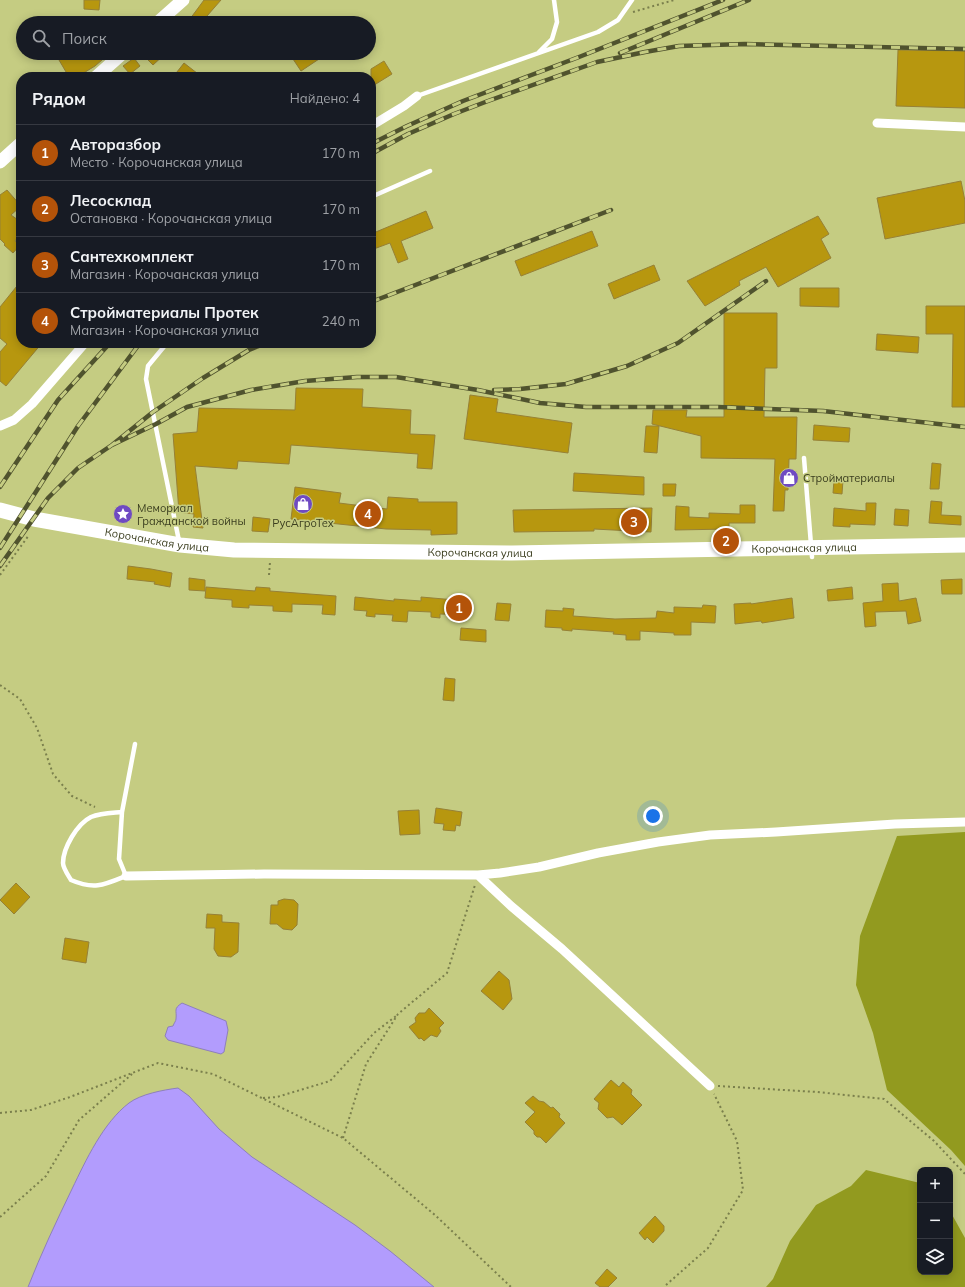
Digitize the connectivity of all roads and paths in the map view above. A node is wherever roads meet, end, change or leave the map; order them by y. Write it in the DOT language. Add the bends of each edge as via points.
graph roads {
  1 [pos="183,0"];
  2 [pos="554,0"];
  3 [pos="632,0"];
  4 [pos="674,0"];
  5 [pos="165,16"];
  6 [pos="618,20"];
  7 [pos="537,53"];
  8 [pos="115,60"];
  9 [pos="102,72"];
  10 [pos="417,96"];
  11 [pos="376,123"];
  12 [pos="877,123"];
  13 [pos="965,127"];
  14 [pos="16,148"];
  15 [pos="0,162"];
  16 [pos="430,171"];
  17 [pos="376,195"];
  18 [pos="81,348"];
  19 [pos="163,348"];
  20 [pos="0,426"];
  21 [pos="804,458"];
  22 [pos="0,510"];
  23 [pos="0,520"];
  24 [pos="28,535"];
  25 [pos="180,545"];
  26 [pos="965,545"];
  27 [pos="812,552"];
  28 [pos="965,554"];
  29 [pos="0,575"];
  30 [pos="0,685"];
  31 [pos="135,744"];
  32 [pos="122,812"];
  33 [pos="107,813"];
  34 [pos="965,822"];
  35 [pos="478,874"];
  36 [pos="126,876"];
  37 [pos="398,1014"];
  38 [pos="134,1071"];
  39 [pos="710,1086"];
  40 [pos="262,1098"];
  41 [pos="0,1113"];
  42 [pos="343,1138"];
  43 [pos="965,1174"];
  44 [pos="0,1218"];
  45 [pos="666,1285"];
  46 [pos="511,1287"];
  1 -- 5 [label="street"];
  2 -- 7 [label="lane" via="557,22 552,39"];
  3 -- 6 [label="lane"];
  4 -- 6 [label="path" via="636,11"];
  6 -- 7 [label="lane" via="598,32"];
  7 -- 10 [label="lane"];
  8 -- 9 [label="street"];
  10 -- 11 [label="street"];
  12 -- 13 [label="street"];
  14 -- 15 [label="street"];
  16 -- 17 [label="lane"];
  18 -- 20 [label="street" via="32,404 14,420"];
  19 -- 25 [label="lane" via="148,366 146,379"];
  21 -- 27 [label="lane"];
  22 -- 25 [label="main road, Корочанская улица"];
  23 -- 27 [label="main road, Корочанская улица" via="27,528 179,555 235,560 513,563"];
  24 -- 29 [label="path"];
  25 -- 27 [label="main road, Корочанская улица" via="234,550 512,553"];
  26 -- 27 [label="main road, Корочанская улица"];
  27 -- 28 [label="main road, Корочанская улица"];
  30 -- 33 [label="path" via="20,699 37,728 53,774 72,796"];
  31 -- 32 [label="lane"];
  32 -- 33 [label="lane"];
  32 -- 36 [label="lane" via="119,859"];
  33 -- 36 [label="lane" via="91,817 76,830 66,848 63,864 71,880 83,886 104,885"];
  34 -- 35 [label="street" via="710,835 658,842 539,867"];
  35 -- 36 [label="street"];
  35 -- 37 [label="path" via="447,973"];
  35 -- 39 [label="street"];
  37 -- 40 [label="path" via="374,1033 330,1081 277,1097"];
  37 -- 42 [label="path" via="366,1064"];
  38 -- 40 [label="path" via="158,1063 213,1074"];
  38 -- 41 [label="path" via="31,1110"];
  38 -- 44 [label="path" via="79,1120 46,1176"];
  39 -- 43 [label="path" via="884,1099 934,1141"];
  39 -- 45 [label="path" via="737,1141 743,1190 708,1248"];
  40 -- 42 [label="path"];
  42 -- 46 [label="path" via="435,1215"];
}
